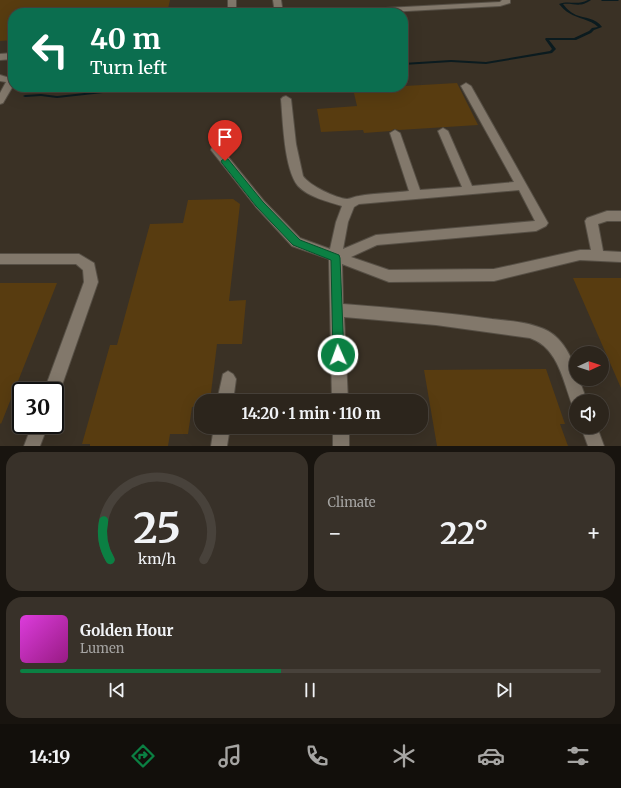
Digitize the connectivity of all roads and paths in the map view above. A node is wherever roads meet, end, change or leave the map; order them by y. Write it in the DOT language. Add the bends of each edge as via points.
graph roads {
  1 [pos="506,0"];
  2 [pos="408,9"];
  3 [pos="8,86"];
  4 [pos="466,86"];
  5 [pos="286,99"];
  6 [pos="0,101"];
  7 [pos="443,131"];
  8 [pos="395,133"];
  9 [pos="216,150"];
  10 [pos="522,186"];
  11 [pos="469,191"];
  12 [pos="416,195"];
  13 [pos="349,204"];
  14 [pos="621,216"];
  15 [pos="598,256"];
  16 [pos="621,257"];
  17 [pos="335,258"];
  18 [pos="0,259"];
  19 [pos="337,310"];
  20 [pos="228,379"];
  21 [pos="55,382"];
  22 [pos="226,394"];
  23 [pos="340,394"];
  24 [pos="576,394"];
  25 [pos="37,434"];
  26 [pos="221,434"];
  27 [pos="341,434"];
  28 [pos="592,434"];
  29 [pos="32,446"];
  30 [pos="219,446"];
  31 [pos="341,446"];
  32 [pos="596,446"];
  1 -- 2 [label="street" via="506,3 500,4"];
  3 -- 6 [label="street"];
  4 -- 10 [label="street"];
  5 -- 13 [label="street" via="295,171 301,183"];
  7 -- 11 [label="street"];
  8 -- 12 [label="street"];
  9 -- 17 [label="street" via="260,204 296,242"];
  10 -- 11 [label="street"];
  10 -- 17 [label="street" via="542,223 536,226 376,240"];
  11 -- 12 [label="street"];
  12 -- 13 [label="street" via="358,200"];
  13 -- 17 [label="street" via="342,222"];
  14 -- 15 [label="street" via="591,220"];
  15 -- 16 [label="street"];
  15 -- 17 [label="street" via="580,255 494,275 396,276 388,276"];
  17 -- 19 [label="street"];
  18 -- 21 [label="street" via="79,259 89,267 91,282"];
  19 -- 23 [label="street"];
  19 -- 24 [label="street" via="436,318 530,331 543,336 554,345 564,362"];
  20 -- 22 [label="street"];
  25 -- 29 [label="street"];
  26 -- 30 [label="street"];
  27 -- 31 [label="street"];
  28 -- 32 [label="street"];
}
